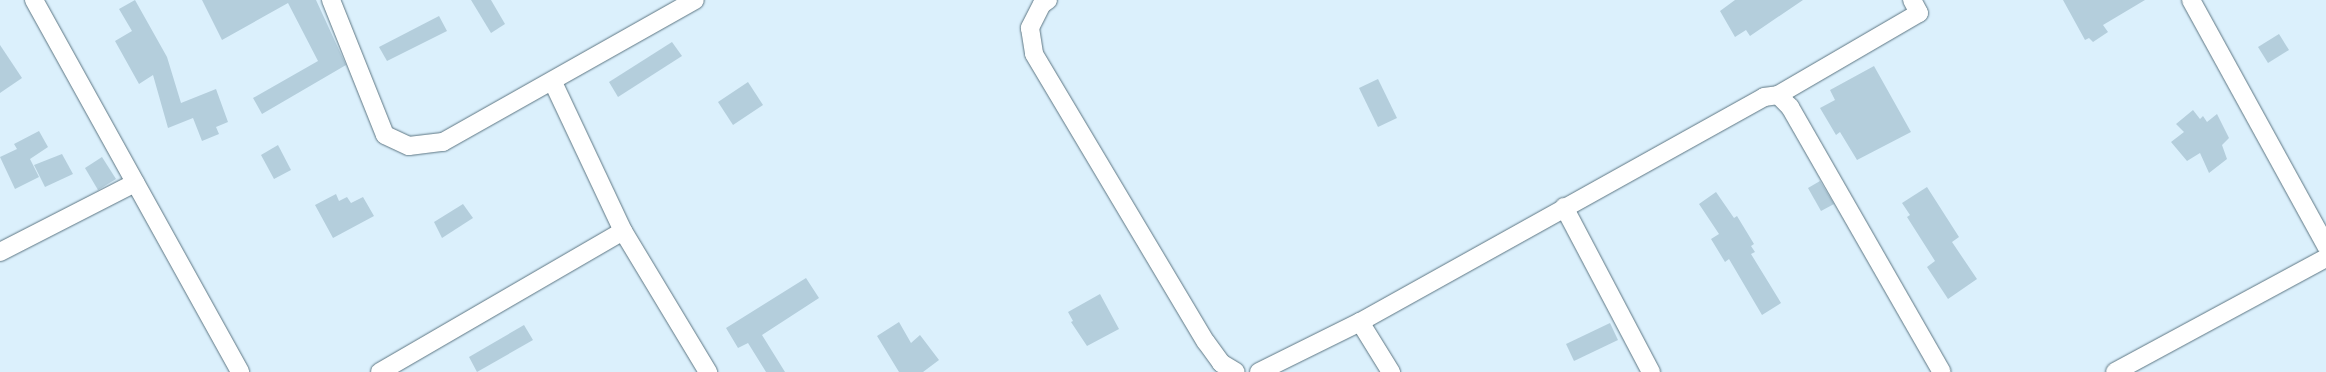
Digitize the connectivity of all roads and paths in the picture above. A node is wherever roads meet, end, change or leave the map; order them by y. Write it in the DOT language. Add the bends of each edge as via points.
graph roads {
  1 [pos="34,0"];
  2 [pos="331,0"];
  3 [pos="695,0"];
  4 [pos="1048,0"];
  5 [pos="1912,0"];
  6 [pos="2191,0"];
  7 [pos="553,82"];
  8 [pos="1778,96"];
  9 [pos="135,183"];
  10 [pos="1564,207"];
  11 [pos="623,231"];
  12 [pos="2326,246"];
  13 [pos="0,252"];
  14 [pos="2326,258"];
  15 [pos="1360,322"];
  16 [pos="240,372"];
  17 [pos="380,372"];
  18 [pos="708,372"];
  19 [pos="1236,372"];
  20 [pos="1259,372"];
  21 [pos="1391,372"];
  22 [pos="1652,372"];
  23 [pos="1942,372"];
  24 [pos="2115,372"];
  1 -- 9 [label="street"];
  2 -- 7 [label="street" via="385,135 409,146 443,142"];
  3 -- 7 [label="street"];
  4 -- 19 [label="street" via="1042,4 1030,28 1034,54 1206,342 1220,363"];
  5 -- 8 [label="street" via="1919,13"];
  6 -- 12 [label="street"];
  7 -- 11 [label="street"];
  8 -- 10 [label="street" via="1764,97"];
  8 -- 23 [label="street" via="1790,107"];
  9 -- 13 [label="street"];
  9 -- 16 [label="street"];
  10 -- 15 [label="street"];
  10 -- 22 [label="street"];
  11 -- 17 [label="street"];
  11 -- 18 [label="street"];
  14 -- 24 [label="street"];
  15 -- 20 [label="street"];
  15 -- 21 [label="street"];
}
